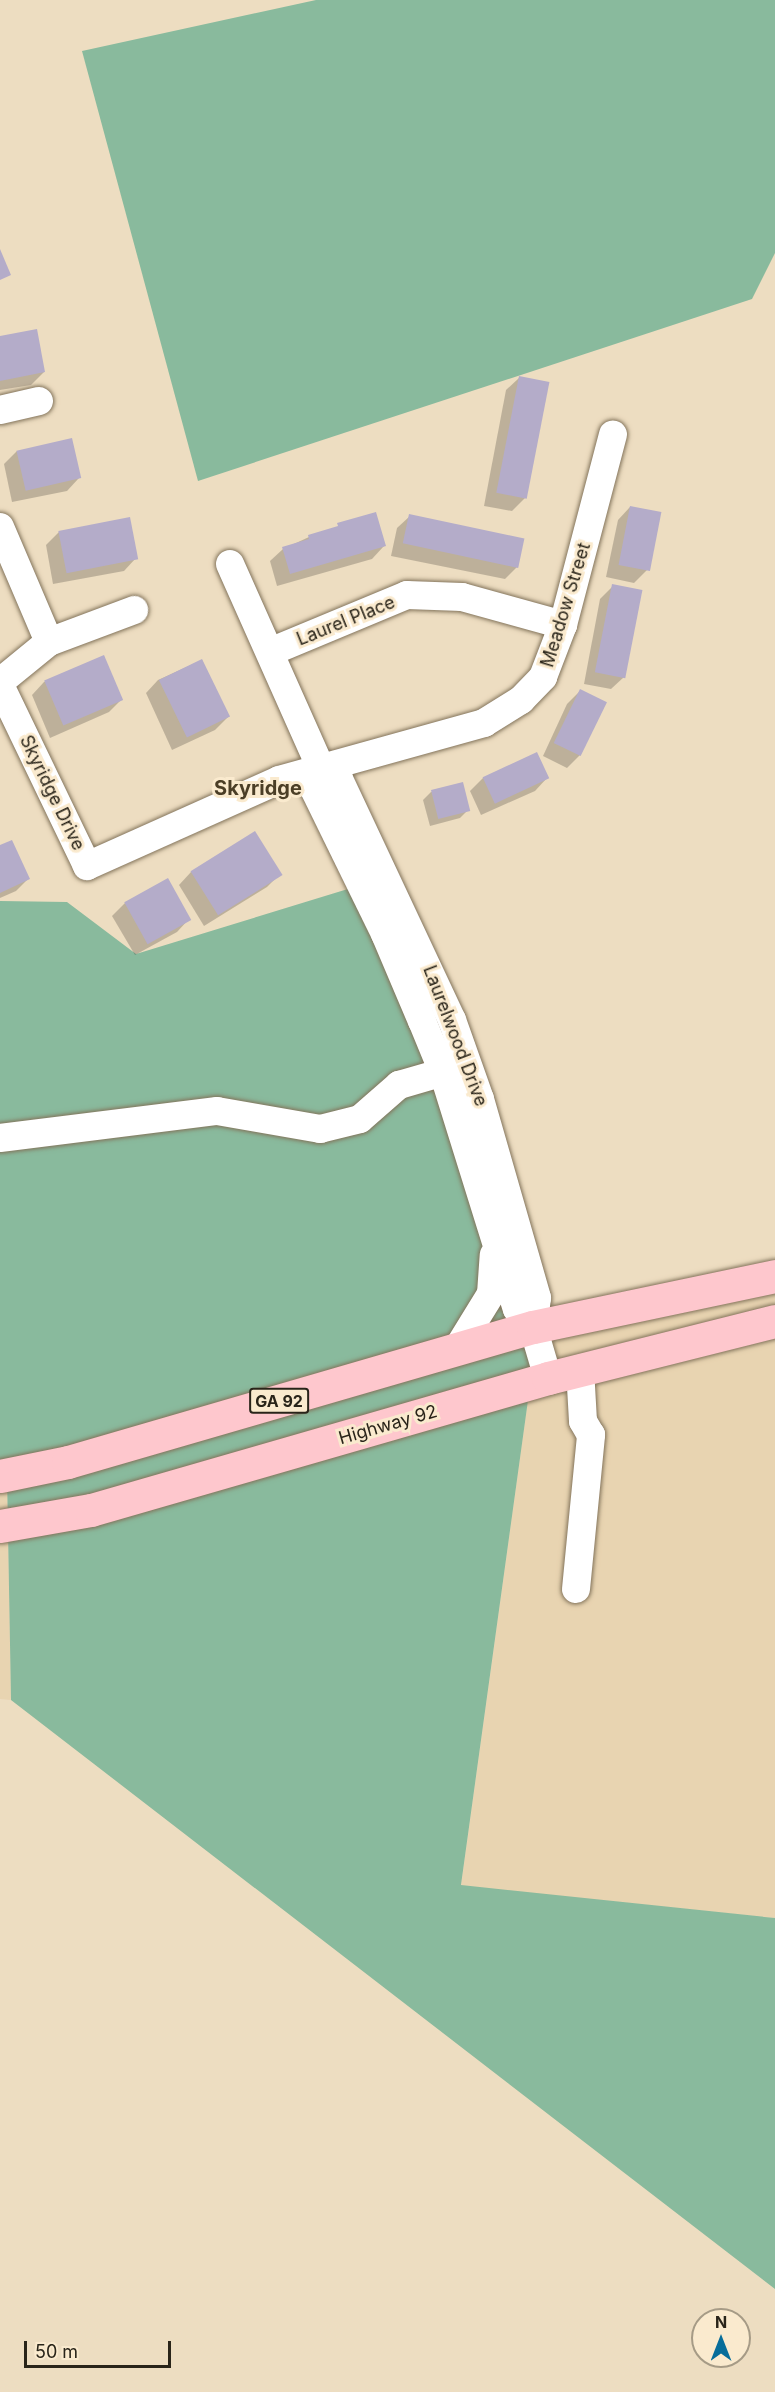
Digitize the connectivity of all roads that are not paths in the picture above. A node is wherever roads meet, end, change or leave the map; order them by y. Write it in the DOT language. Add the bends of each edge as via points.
graph roads {
  1 [pos="39,401"];
  2 [pos="0,410"];
  3 [pos="613,434"];
  4 [pos="0,527"];
  5 [pos="230,564"];
  6 [pos="134,610"];
  7 [pos="563,625"];
  8 [pos="49,642"];
  9 [pos="270,652"];
  10 [pos="0,684"];
  11 [pos="321,768"];
  12 [pos="455,1069"];
  13 [pos="0,1138"];
  14 [pos="494,1244"];
  15 [pos="775,1276"];
  16 [pos="775,1321"];
  17 [pos="533,1327"];
  18 [pos="457,1349"];
  19 [pos="580,1369"];
  20 [pos="548,1378"];
  21 [pos="0,1476"];
  22 [pos="0,1526"];
  23 [pos="576,1588"];
  1 -- 2 [label="street"];
  3 -- 7 [label="street, Meadow Street"];
  4 -- 8 [label="street"];
  5 -- 9 [label="street, Laurelwood Drive"];
  6 -- 8 [label="street, Skyridge Drive"];
  7 -- 9 [label="street, Laurel Place" via="462,597 407,595"];
  7 -- 11 [label="street, Meadow Street" via="543,677 521,700 484,723"];
  8 -- 10 [label="street, Skyridge Drive"];
  9 -- 11 [label="street, Laurelwood Drive"];
  10 -- 11 [label="street, Skyridge Drive" via="87,866 279,780"];
  11 -- 12 [label="street, Laurelwood Drive" via="339,779 432,972"];
  12 -- 13 [label="street" via="399,1085 360,1119 320,1129 217,1111"];
  12 -- 14 [label="street, Laurelwood Drive"];
  12 -- 17 [label="street, Laurelwood Drive" via="537,1298"];
  14 -- 17 [label="street, Laurelwood Drive" via="516,1309"];
  14 -- 18 [label="street, Laurelwood Drive" via="491,1294"];
  15 -- 17 [label="main road, GA 92"];
  16 -- 19 [label="main road, Highway 92"];
  17 -- 18 [label="main road, GA 92"];
  17 -- 20 [label="street, Laurelwood Drive"];
  18 -- 21 [label="main road, GA 92" via="68,1462"];
  19 -- 20 [label="main road, Highway 92"];
  19 -- 23 [label="street" via="583,1422 591,1435"];
  20 -- 22 [label="main road, Highway 92" via="91,1510"];
}
